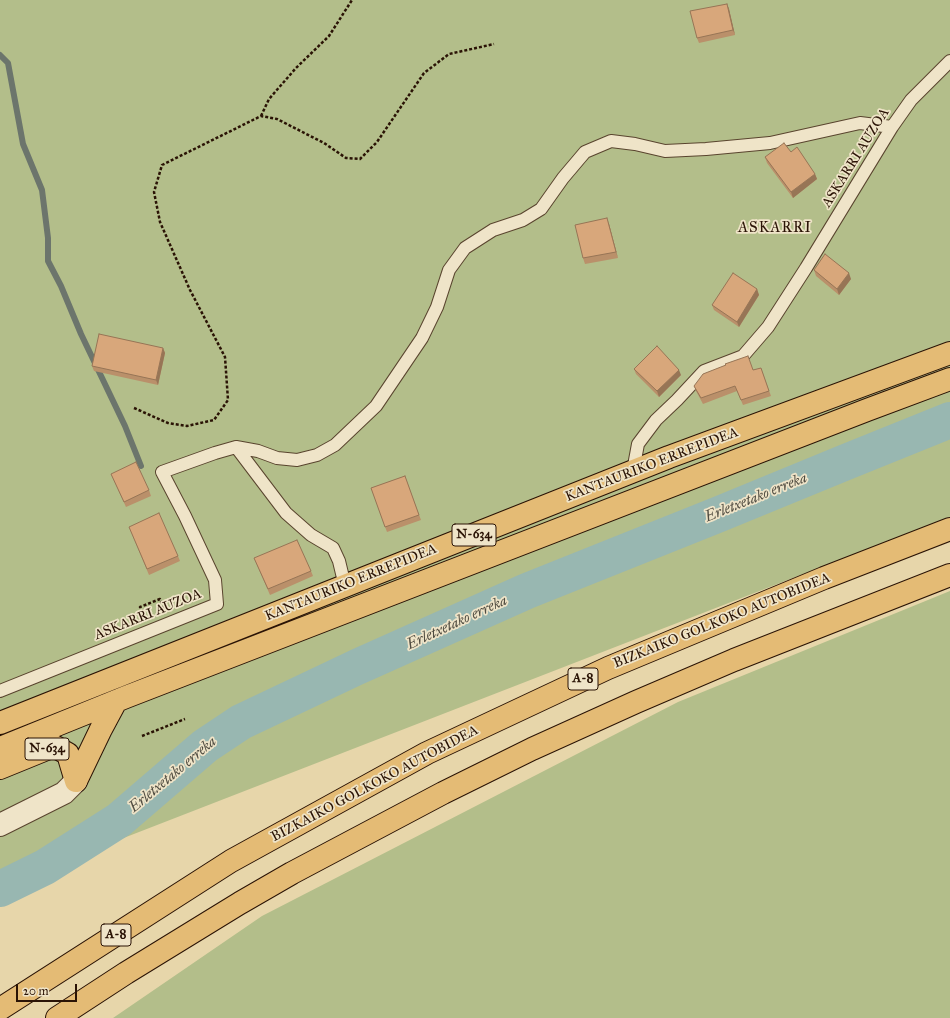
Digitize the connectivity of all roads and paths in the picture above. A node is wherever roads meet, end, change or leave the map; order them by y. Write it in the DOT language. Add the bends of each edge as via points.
graph roads {
  1 [pos="352,0"];
  2 [pos="494,44"];
  3 [pos="950,61"];
  4 [pos="261,116"];
  5 [pos="892,127"];
  6 [pos="950,353"];
  7 [pos="950,379"];
  8 [pos="134,408"];
  9 [pos="236,447"];
  10 [pos="633,471"];
  11 [pos="950,529"];
  12 [pos="950,575"];
  13 [pos="345,586"];
  14 [pos="166,613"];
  15 [pos="147,623"];
  16 [pos="0,691"];
  17 [pos="116,701"];
  18 [pos="185,719"];
  19 [pos="0,723"];
  20 [pos="142,736"];
  21 [pos="0,748"];
  22 [pos="0,768"];
  23 [pos="76,781"];
  24 [pos="0,825"];
  25 [pos="0,1009"];
  26 [pos="57,1018"];
  1 -- 4 [label="path" via="329,36 296,68 270,99"];
  2 -- 4 [label="path" via="450,54 424,73 377,142 360,159 346,158 324,143 277,119"];
  3 -- 5 [label="lane, ASKARRI AUZOA" via="911,100"];
  4 -- 8 [label="path" via="162,165 154,192 160,222 190,290 225,357 228,400 214,420 187,426 168,422"];
  5 -- 9 [label="lane" via="860,123 770,143 706,149 665,151 611,141 585,152 541,209 523,220 493,230 465,248 449,270 437,308 422,338 376,406 334,445 317,455 297,460 277,458"];
  5 -- 10 [label="lane, ASKARRI AUZOA" via="768,327 743,356 704,371 656,420 638,444"];
  6 -- 10 [label="highway, KANTAURIKO ERREPIDEA / N-634"];
  7 -- 17 [label="highway, KANTAURIKO ERREPIDEA / N-634"];
  9 -- 13 [label="lane" via="286,513 311,535 333,548"];
  9 -- 16 [label="lane, ASKARRI AUZOA" via="162,472 215,580 217,604"];
  10 -- 13 [label="highway, KANTAURIKO ERREPIDEA / N-634"];
  11 -- 25 [label="highway, BIZKAIKO GOLKOKO AUTOBIDEA / A-8" via="608,668 428,753 232,861"];
  12 -- 26 [label="highway, A-8" via="643,699 450,789 240,903"];
  13 -- 19 [label="highway, KANTAURIKO ERREPIDEA / N-634"];
  14 -- 15 [label="path" via="160,599 140,607"];
  17 -- 21 [label="highway, KANTAURIKO ERREPIDEA / N-634"];
  17 -- 23 [label="highway, N-634"];
  18 -- 20 [label="path"];
  22 -- 23 [label="highway, N-634" via="54,746 68,754"];
  23 -- 24 [label="street" via="64,793"];
}
